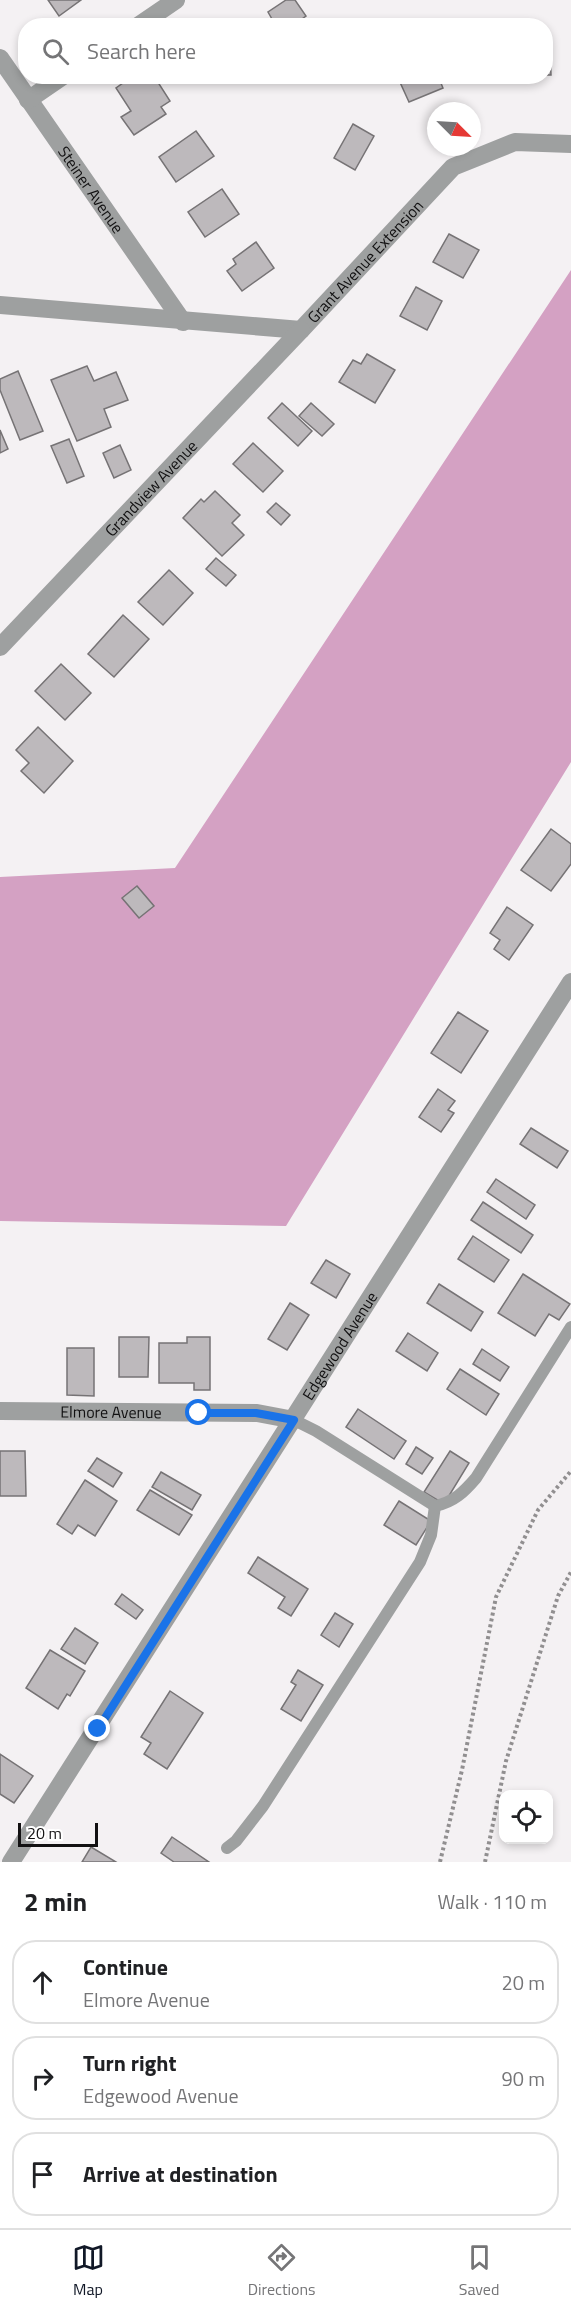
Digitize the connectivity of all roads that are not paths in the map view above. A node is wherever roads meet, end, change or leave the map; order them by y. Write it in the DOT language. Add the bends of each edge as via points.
graph roads {
  1 [pos="176,0"];
  2 [pos="150,18"];
  3 [pos="0,58"];
  4 [pos="51,84"];
  5 [pos="28,100"];
  6 [pos="571,144"];
  7 [pos="0,305"];
  8 [pos="183,322"];
  9 [pos="301,330"];
  10 [pos="0,647"];
  11 [pos="571,982"];
  12 [pos="571,1327"];
  13 [pos="0,1411"];
  14 [pos="294,1420"];
  15 [pos="435,1506"];
  16 [pos="227,1848"];
  17 [pos="11,1862"];
  1 -- 2 [label="street"];
  3 -- 5 [label="street, Steiner Avenue"];
  4 -- 5 [label="street"];
  5 -- 8 [label="street, Steiner Avenue"];
  6 -- 9 [label="street, Grant Avenue Extension" via="515,142 453,167"];
  7 -- 8 [label="street, Grant Avenue Extension"];
  8 -- 9 [label="street, Grant Avenue Extension"];
  9 -- 10 [label="street, Grandview Avenue"];
  11 -- 14 [label="street, Edgewood Avenue"];
  12 -- 15 [label="lane" via="476,1478 453,1500"];
  13 -- 14 [label="street, Elmore Avenue" via="256,1413"];
  14 -- 15 [label="lane"];
  14 -- 17 [label="street, Edgewood Avenue"];
  15 -- 16 [label="lane" via="431,1535 420,1562 263,1806"];
}
